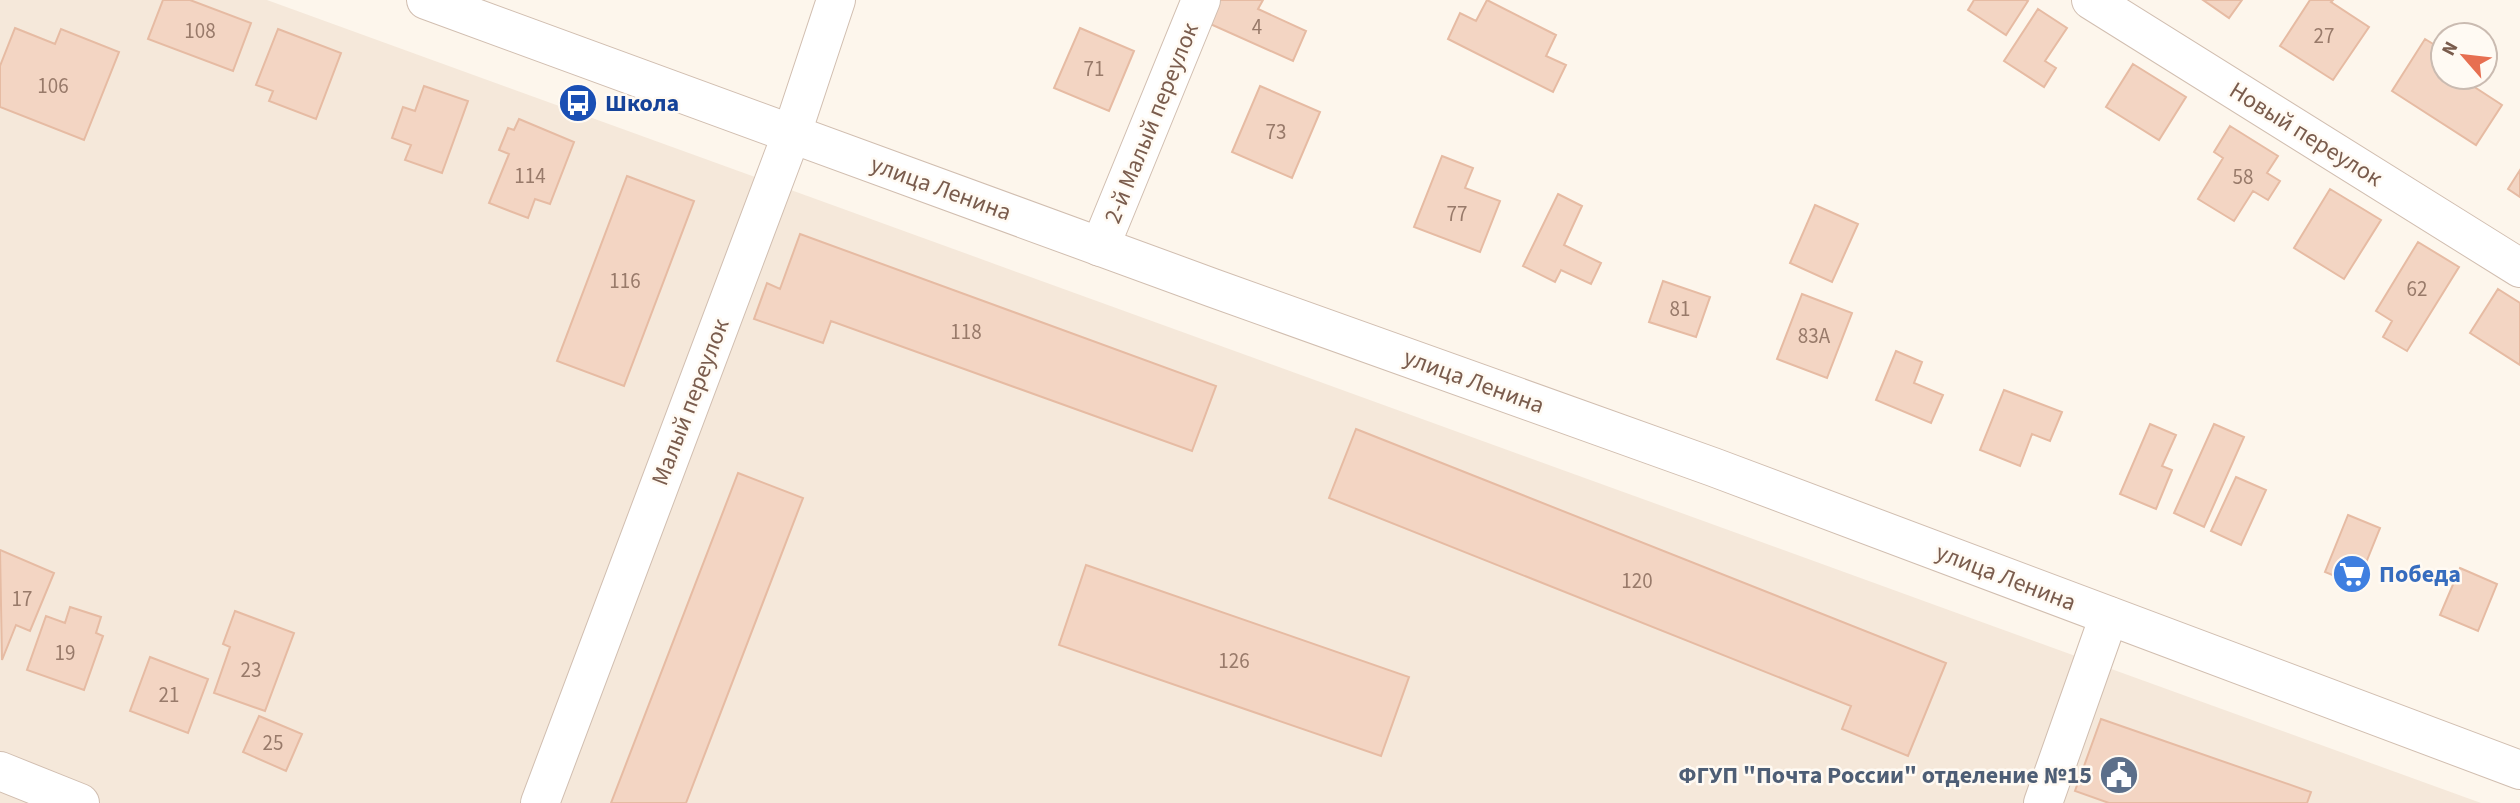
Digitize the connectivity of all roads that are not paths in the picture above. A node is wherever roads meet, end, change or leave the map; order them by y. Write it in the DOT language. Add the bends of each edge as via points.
graph roads {
  1 [pos="426,0"];
  2 [pos="836,0"];
  3 [pos="1201,0"];
  4 [pos="2091,0"];
  5 [pos="792,133"];
  6 [pos="1100,247"];
  7 [pos="2520,268"];
  8 [pos="2109,615"];
  9 [pos="2520,770"];
  10 [pos="0,771"];
  11 [pos="80,803"];
  12 [pos="540,803"];
  13 [pos="2043,803"];
  1 -- 5 [label="street, улица Ленина"];
  2 -- 5 [label="street, Малый переулок"];
  3 -- 6 [label="street, 2-й Малый переулок"];
  4 -- 7 [label="street, Новый переулок"];
  5 -- 6 [label="street, улица Ленина"];
  5 -- 12 [label="street, Малый переулок"];
  6 -- 8 [label="street, улица Ленина"];
  8 -- 9 [label="street, улица Ленина"];
  8 -- 13 [label="street"];
  10 -- 11 [label="street"];
}
